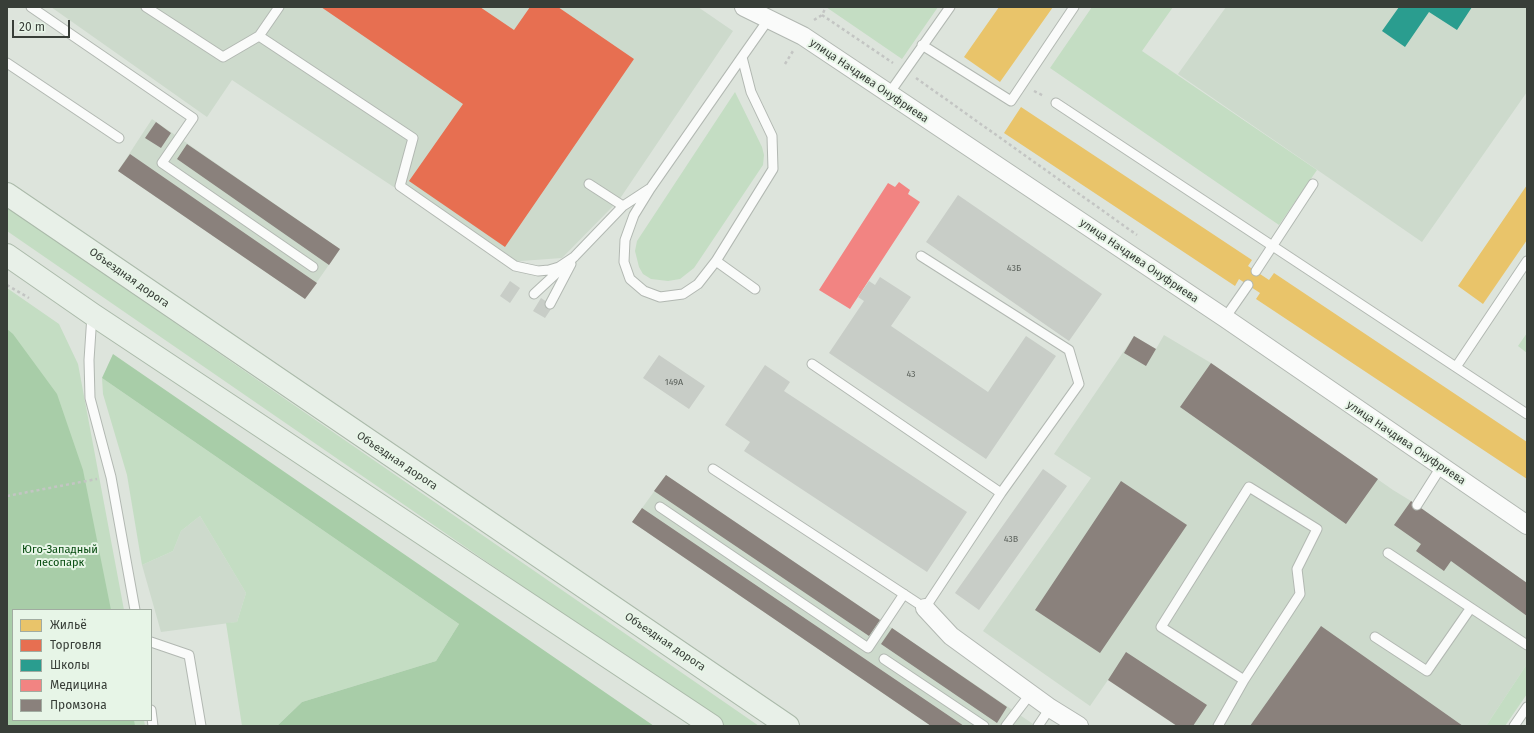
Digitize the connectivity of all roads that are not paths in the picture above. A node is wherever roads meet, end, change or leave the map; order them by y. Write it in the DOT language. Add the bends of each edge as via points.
graph roads {
  1 [pos="146,7"];
  2 [pos="279,7"];
  3 [pos="744,7"];
  4 [pos="950,7"];
  5 [pos="1074,7"];
  6 [pos="37,9"];
  7 [pos="773,14"];
  8 [pos="259,36"];
  9 [pos="922,45"];
  10 [pos="742,57"];
  11 [pos="7,63"];
  12 [pos="888,95"];
  13 [pos="1056,103"];
  14 [pos="119,138"];
  15 [pos="589,184"];
  16 [pos="1313,184"];
  17 [pos="650,189"];
  18 [pos="7,194"];
  19 [pos="623,206"];
  20 [pos="1272,246"];
  21 [pos="7,255"];
  22 [pos="920,256"];
  23 [pos="574,257"];
  24 [pos="716,261"];
  25 [pos="1527,261"];
  26 [pos="313,267"];
  27 [pos="1256,271"];
  28 [pos="1248,285"];
  29 [pos="755,289"];
  30 [pos="534,294"];
  31 [pos="550,304"];
  32 [pos="92,314"];
  33 [pos="1225,318"];
  34 [pos="812,364"];
  35 [pos="1456,367"];
  36 [pos="1527,414"];
  37 [pos="1441,467"];
  38 [pos="713,469"];
  39 [pos="1001,493"];
  40 [pos="1417,504"];
  41 [pos="660,507"];
  42 [pos="1527,525"];
  43 [pos="1388,553"];
  44 [pos="904,594"];
  45 [pos="925,608"];
  46 [pos="135,609"];
  47 [pos="1470,609"];
  48 [pos="1375,637"];
  49 [pos="152,642"];
  50 [pos="1527,645"];
  51 [pos="884,659"];
  52 [pos="1244,680"];
  53 [pos="1031,693"];
  54 [pos="1527,707"];
  55 [pos="1050,708"];
  56 [pos="201,726"];
  57 [pos="712,726"];
  58 [pos="788,726"];
  59 [pos="984,726"];
  60 [pos="1006,726"];
  61 [pos="1038,726"];
  62 [pos="1079,726"];
  63 [pos="1218,726"];
  64 [pos="1514,726"];
  1 -- 8 [label="lane" via="223,57"];
  2 -- 8 [label="lane"];
  3 -- 7 [label="street, улица Начдива Онуфриева"];
  4 -- 9 [label="lane"];
  5 -- 9 [label="lane" via="1011,101"];
  6 -- 26 [label="lane" via="193,118 162,163"];
  7 -- 10 [label="lane"];
  7 -- 12 [label="street, улица Начдива Онуфриева"];
  8 -- 23 [label="lane" via="413,138 400,186 515,266 538,271 549,270"];
  9 -- 12 [label="lane"];
  10 -- 17 [label="lane"];
  10 -- 24 [label="lane" via="751,92 772,136 773,169"];
  11 -- 14 [label="lane"];
  12 -- 33 [label="street, улица Начдива Онуфриева"];
  13 -- 20 [label="lane"];
  15 -- 19 [label="lane"];
  16 -- 20 [label="lane"];
  17 -- 19 [label="lane"];
  17 -- 24 [label="lane" via="634,215 625,240 624,262 630,279 644,291 660,296 683,294 698,284"];
  18 -- 58 [label="main road, Объездная дорога"];
  19 -- 23 [label="lane"];
  20 -- 27 [label="lane"];
  20 -- 35 [label="lane"];
  21 -- 32 [label="main road"];
  22 -- 39 [label="lane" via="1069,350 1079,384"];
  23 -- 30 [label="lane"];
  23 -- 31 [label="lane"];
  24 -- 29 [label="lane"];
  25 -- 35 [label="lane"];
  28 -- 33 [label="lane"];
  32 -- 46 [label="lane" via="90,398 111,476"];
  32 -- 57 [label="main road"];
  33 -- 37 [label="street, улица Начдива Онуфриева"];
  34 -- 39 [label="lane"];
  35 -- 36 [label="lane"];
  37 -- 40 [label="lane"];
  37 -- 42 [label="street, улица Начдива Онуфриева"];
  38 -- 44 [label="lane"];
  39 -- 45 [label="lane"];
  41 -- 44 [label="lane" via="868,648"];
  43 -- 47 [label="lane"];
  44 -- 45 [label="lane"];
  45 -- 53 [label="street" via="951,636"];
  47 -- 48 [label="lane" via="1427,671"];
  47 -- 50 [label="lane"];
  49 -- 56 [label="lane" via="189,655"];
  51 -- 59 [label="lane"];
  52 -- 52 [label="lane" via="1300,594 1297,569 1317,529 1249,488 1161,627"];
  52 -- 63 [label="lane"];
  53 -- 55 [label="street"];
  53 -- 60 [label="lane"];
  54 -- 64 [label="lane"];
  55 -- 61 [label="lane"];
  55 -- 62 [label="street"];
}
